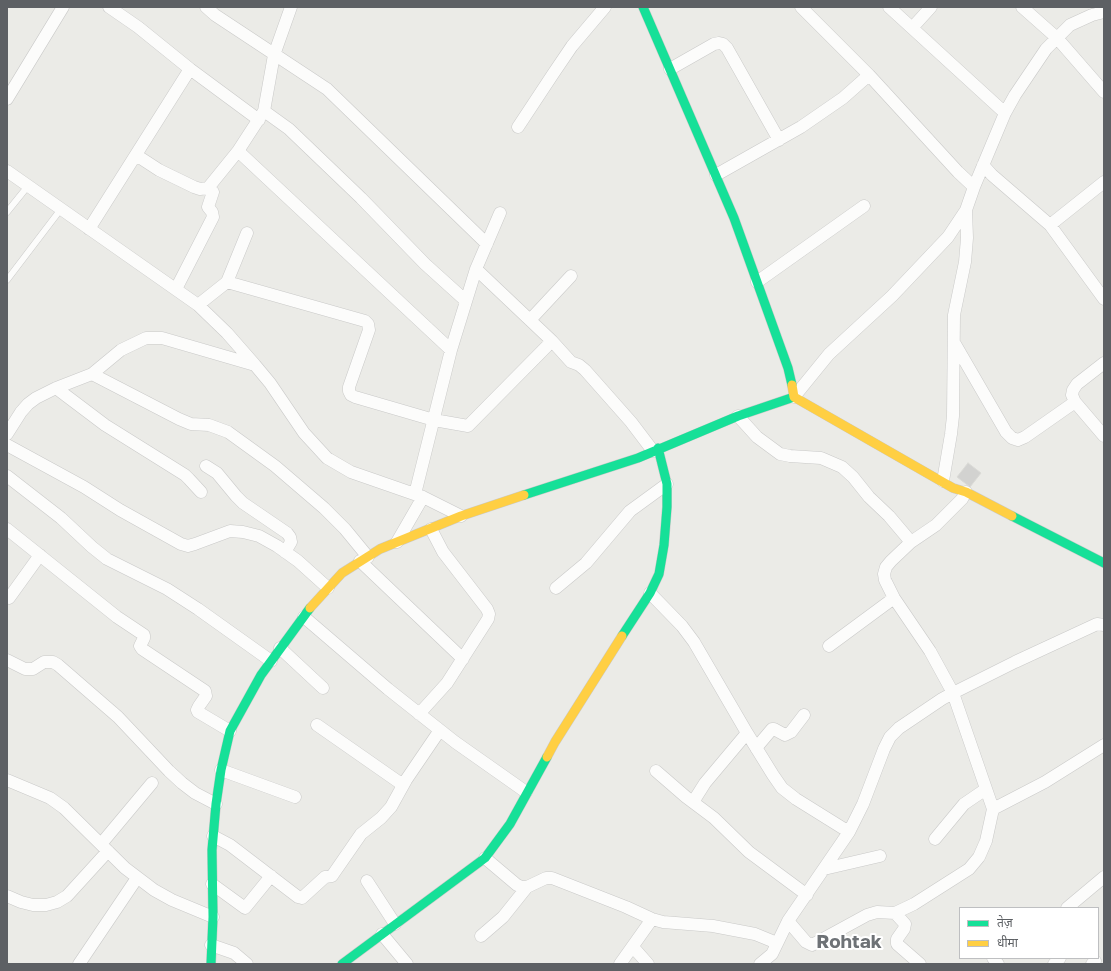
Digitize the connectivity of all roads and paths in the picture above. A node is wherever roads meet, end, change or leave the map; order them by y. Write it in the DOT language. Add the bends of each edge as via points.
graph roads {
  1 [pos="63,7"];
  2 [pos="109,7"];
  3 [pos="206,7"];
  4 [pos="291,7"];
  5 [pos="605,7"];
  6 [pos="643,7"];
  7 [pos="801,7"];
  8 [pos="889,7"];
  9 [pos="931,7"];
  10 [pos="1022,7"];
  11 [pos="1104,12"];
  12 [pos="912,28"];
  13 [pos="1057,38"];
  14 [pos="274,54"];
  15 [pos="190,69"];
  16 [pos="670,69"];
  17 [pos="869,75"];
  18 [pos="1104,92"];
  19 [pos="7,99"];
  20 [pos="1005,113"];
  21 [pos="262,116"];
  22 [pos="518,127"];
  23 [pos="779,140"];
  24 [pos="238,151"];
  25 [pos="136,155"];
  26 [pos="983,165"];
  27 [pos="7,171"];
  28 [pos="716,176"];
  29 [pos="1104,182"];
  30 [pos="28,186"];
  31 [pos="974,187"];
  32 [pos="208,188"];
  33 [pos="864,206"];
  34 [pos="61,209"];
  35 [pos="966,210"];
  36 [pos="7,212"];
  37 [pos="500,213"];
  38 [pos="1050,225"];
  39 [pos="89,229"];
  40 [pos="247,233"];
  41 [pos="487,244"];
  42 [pos="476,270"];
  43 [pos="571,276"];
  44 [pos="7,280"];
  45 [pos="227,282"];
  46 [pos="758,282"];
  47 [pos="176,289"];
  48 [pos="1104,298"];
  49 [pos="466,300"];
  50 [pos="198,305"];
  51 [pos="530,320"];
  52 [pos="552,341"];
  53 [pos="954,343"];
  54 [pos="451,350"];
  55 [pos="1104,363"];
  56 [pos="255,365"];
  57 [pos="92,374"];
  58 [pos="56,388"];
  59 [pos="794,397"];
  60 [pos="1075,402"];
  61 [pos="738,416"];
  62 [pos="434,420"];
  63 [pos="7,434"];
  64 [pos="1104,436"];
  65 [pos="7,445"];
  66 [pos="655,450"];
  67 [pos="206,466"];
  68 [pos="7,476"];
  69 [pos="666,484"];
  70 [pos="948,485"];
  71 [pos="201,492"];
  72 [pos="419,495"];
  73 [pos="964,496"];
  74 [pos="461,516"];
  75 [pos="431,529"];
  76 [pos="8,532"];
  77 [pos="397,542"];
  78 [pos="911,542"];
  79 [pos="285,552"];
  80 [pos="40,555"];
  81 [pos="1074,558"];
  82 [pos="364,559"];
  83 [pos="1104,563"];
  84 [pos="328,588"];
  85 [pos="556,588"];
  86 [pos="650,593"];
  87 [pos="9,598"];
  88 [pos="894,598"];
  89 [pos="304,616"];
  90 [pos="1104,625"];
  91 [pos="829,646"];
  92 [pos="280,648"];
  93 [pos="463,659"];
  94 [pos="7,660"];
  95 [pos="271,661"];
  96 [pos="323,688"];
  97 [pos="953,693"];
  98 [pos="419,714"];
  99 [pos="804,715"];
  100 [pos="317,725"];
  101 [pos="440,730"];
  102 [pos="230,731"];
  103 [pos="747,733"];
  104 [pos="1104,745"];
  105 [pos="756,748"];
  106 [pos="221,770"];
  107 [pos="656,771"];
  108 [pos="7,780"];
  109 [pos="152,783"];
  110 [pos="403,785"];
  111 [pos="986,789"];
  112 [pos="526,792"];
  113 [pos="295,797"];
  114 [pos="693,802"];
  115 [pos="216,804"];
  116 [pos="993,809"];
  117 [pos="849,832"];
  118 [pos="213,836"];
  119 [pos="935,839"];
  120 [pos="104,848"];
  121 [pos="880,856"];
  122 [pos="485,858"];
  123 [pos="824,869"];
  124 [pos="271,876"];
  125 [pos="1104,877"];
  126 [pos="137,878"];
  127 [pos="367,881"];
  128 [pos="212,884"];
  129 [pos="527,887"];
  130 [pos="807,895"];
  131 [pos="7,896"];
  132 [pos="1068,907"];
  133 [pos="895,913"];
  134 [pos="213,917"];
  135 [pos="652,919"];
  136 [pos="788,921"];
  137 [pos="395,924"];
  138 [pos="382,934"];
  139 [pos="481,936"];
  140 [pos="777,943"];
  141 [pos="211,945"];
  142 [pos="632,947"];
  143 [pos="79,964"];
  144 [pos="211,964"];
  145 [pos="247,964"];
  146 [pos="342,964"];
  147 [pos="407,964"];
  148 [pos="620,964"];
  149 [pos="648,964"];
  150 [pos="760,964"];
  151 [pos="920,964"];
  1 -- 19 [label="street"];
  2 -- 15 [label="street"];
  3 -- 14 [label="street"];
  4 -- 14 [label="street"];
  5 -- 22 [label="street" via="572,46"];
  6 -- 16 [label="street"];
  7 -- 17 [label="street"];
  8 -- 12 [label="street"];
  9 -- 12 [label="street"];
  10 -- 13 [label="street"];
  11 -- 13 [label="street" via="1070,25"];
  12 -- 20 [label="street"];
  13 -- 18 [label="street"];
  13 -- 20 [label="street" via="1046,49"];
  14 -- 21 [label="street"];
  14 -- 41 [label="street" via="327,89"];
  15 -- 21 [label="street"];
  15 -- 25 [label="street"];
  16 -- 23 [label="street" via="714,44 723,44"];
  16 -- 28 [label="street"];
  17 -- 23 [label="street" via="843,98 801,128"];
  17 -- 31 [label="street"];
  20 -- 26 [label="street"];
  21 -- 24 [label="street"];
  21 -- 49 [label="street" via="289,129 425,264"];
  23 -- 28 [label="street"];
  24 -- 32 [label="street"];
  24 -- 54 [label="street"];
  25 -- 32 [label="street" via="159,170 194,187"];
  25 -- 39 [label="street"];
  26 -- 31 [label="street"];
  26 -- 38 [label="street" via="992,176"];
  27 -- 30 [label="street"];
  28 -- 46 [label="street"];
  29 -- 38 [label="street"];
  30 -- 34 [label="street"];
  30 -- 36 [label="lane"];
  31 -- 35 [label="street"];
  32 -- 47 [label="street" via="213,192 208,207 213,217"];
  33 -- 46 [label="street"];
  34 -- 39 [label="street"];
  34 -- 44 [label="lane"];
  35 -- 53 [label="street" via="965,262 954,315"];
  35 -- 59 [label="street" via="948,237 892,296 829,354"];
  37 -- 41 [label="street"];
  38 -- 48 [label="street"];
  39 -- 47 [label="street"];
  40 -- 45 [label="street"];
  41 -- 42 [label="street"];
  42 -- 49 [label="street"];
  42 -- 51 [label="street"];
  43 -- 51 [label="street"];
  45 -- 50 [label="street"];
  45 -- 62 [label="street" via="365,321 369,330 349,387 351,395"];
  46 -- 59 [label="street" via="788,368"];
  47 -- 50 [label="street"];
  49 -- 54 [label="street"];
  50 -- 56 [label="street"];
  51 -- 52 [label="street"];
  52 -- 62 [label="street" via="468,426"];
  52 -- 66 [label="street" via="571,362 585,370"];
  53 -- 60 [label="street" via="1012,438 1018,440 1025,437"];
  53 -- 70 [label="street" via="953,416"];
  54 -- 62 [label="street"];
  55 -- 60 [label="street" via="1073,390"];
  56 -- 57 [label="street" via="162,338 146,338 121,350"];
  56 -- 72 [label="street" via="314,446 327,458 351,472"];
  57 -- 58 [label="street"];
  57 -- 82 [label="street" via="179,419 191,424 214,426 228,432 275,466 324,508 345,530"];
  58 -- 63 [label="street" via="28,404"];
  58 -- 71 [label="street" via="105,425 190,479"];
  59 -- 61 [label="street"];
  59 -- 70 [label="street"];
  60 -- 64 [label="street"];
  61 -- 66 [label="street"];
  61 -- 78 [label="street" via="757,437 780,454 821,458 842,467"];
  62 -- 72 [label="street"];
  65 -- 79 [label="street" via="180,544 188,546 230,531 259,536"];
  66 -- 69 [label="street"];
  66 -- 74 [label="street" via="638,458"];
  67 -- 79 [label="street" via="217,474 243,503 287,533 291,542"];
  68 -- 95 [label="street" via="61,518 107,559 173,593"];
  69 -- 85 [label="street" via="630,511 586,563"];
  69 -- 86 [label="street" via="664,545 659,574"];
  70 -- 73 [label="street"];
  72 -- 74 [label="street"];
  72 -- 77 [label="street"];
  73 -- 78 [label="street" via="936,525"];
  73 -- 81 [label="street"];
  73 -- 83 [label="street"];
  74 -- 75 [label="street"];
  75 -- 77 [label="street"];
  75 -- 93 [label="street" via="443,552 489,614"];
  76 -- 80 [label="street"];
  77 -- 82 [label="street"];
  78 -- 88 [label="street" via="886,567 885,580"];
  79 -- 84 [label="street"];
  80 -- 87 [label="street"];
  80 -- 102 [label="street" via="117,617 144,635 140,646 142,649 205,691 206,696 198,712"];
  82 -- 84 [label="street" via="342,573"];
  82 -- 93 [label="street"];
  84 -- 89 [label="street"];
  86 -- 103 [label="street" via="694,642"];
  86 -- 112 [label="street"];
  88 -- 91 [label="street"];
  88 -- 97 [label="street" via="930,651"];
  89 -- 92 [label="street"];
  89 -- 98 [label="street"];
  90 -- 97 [label="street" via="1098,624"];
  92 -- 95 [label="street"];
  92 -- 96 [label="street"];
  93 -- 98 [label="street" via="440,692"];
  94 -- 115 [label="street" via="24,669 33,668 44,662 58,665 118,717 168,771 195,793"];
  95 -- 102 [label="street"];
  97 -- 111 [label="street"];
  97 -- 117 [label="street" via="899,728 890,737"];
  98 -- 101 [label="street"];
  99 -- 105 [label="street" via="791,732 785,735 772,729"];
  100 -- 110 [label="street"];
  101 -- 110 [label="street"];
  101 -- 112 [label="street"];
  102 -- 106 [label="street"];
  103 -- 105 [label="street"];
  103 -- 114 [label="street" via="705,783"];
  104 -- 116 [label="street" via="1045,782"];
  105 -- 117 [label="street" via="782,788"];
  106 -- 113 [label="street"];
  106 -- 115 [label="street"];
  107 -- 114 [label="street"];
  108 -- 120 [label="street" via="50,798 64,808"];
  109 -- 120 [label="street"];
  110 -- 124 [label="street" via="391,807 361,834 332,876 325,877 305,896 298,897"];
  111 -- 116 [label="street"];
  111 -- 119 [label="street" via="964,804"];
  112 -- 122 [label="street" via="510,824"];
  114 -- 130 [label="street" via="714,818 749,852"];
  115 -- 118 [label="street"];
  116 -- 133 [label="street" via="986,841 979,857 969,869"];
  117 -- 123 [label="street"];
  118 -- 124 [label="street"];
  118 -- 128 [label="street"];
  120 -- 126 [label="street"];
  120 -- 131 [label="street" via="67,896 57,902 33,905"];
  121 -- 123 [label="street"];
  122 -- 129 [label="street" via="517,885"];
  122 -- 137 [label="street"];
  123 -- 130 [label="street"];
  124 -- 128 [label="street" via="245,908"];
  125 -- 132 [label="street"];
  126 -- 134 [label="street" via="172,900"];
  126 -- 143 [label="street"];
  127 -- 137 [label="street"];
  128 -- 134 [label="street"];
  129 -- 135 [label="street" via="542,879 552,878"];
  129 -- 139 [label="street" via="503,917"];
  130 -- 136 [label="street"];
  133 -- 136 [label="street" via="877,912 867,915 812,945 806,942"];
  133 -- 151 [label="street" via="906,924 897,938 897,944"];
  134 -- 141 [label="street"];
  135 -- 140 [label="street" via="714,926 755,934"];
  135 -- 142 [label="street"];
  136 -- 140 [label="street"];
  137 -- 138 [label="street"];
  138 -- 146 [label="street"];
  138 -- 147 [label="street"];
  140 -- 150 [label="street" via="772,954"];
  141 -- 144 [label="street"];
  141 -- 145 [label="street" via="234,953"];
  142 -- 148 [label="street"];
  142 -- 149 [label="street"];
}
